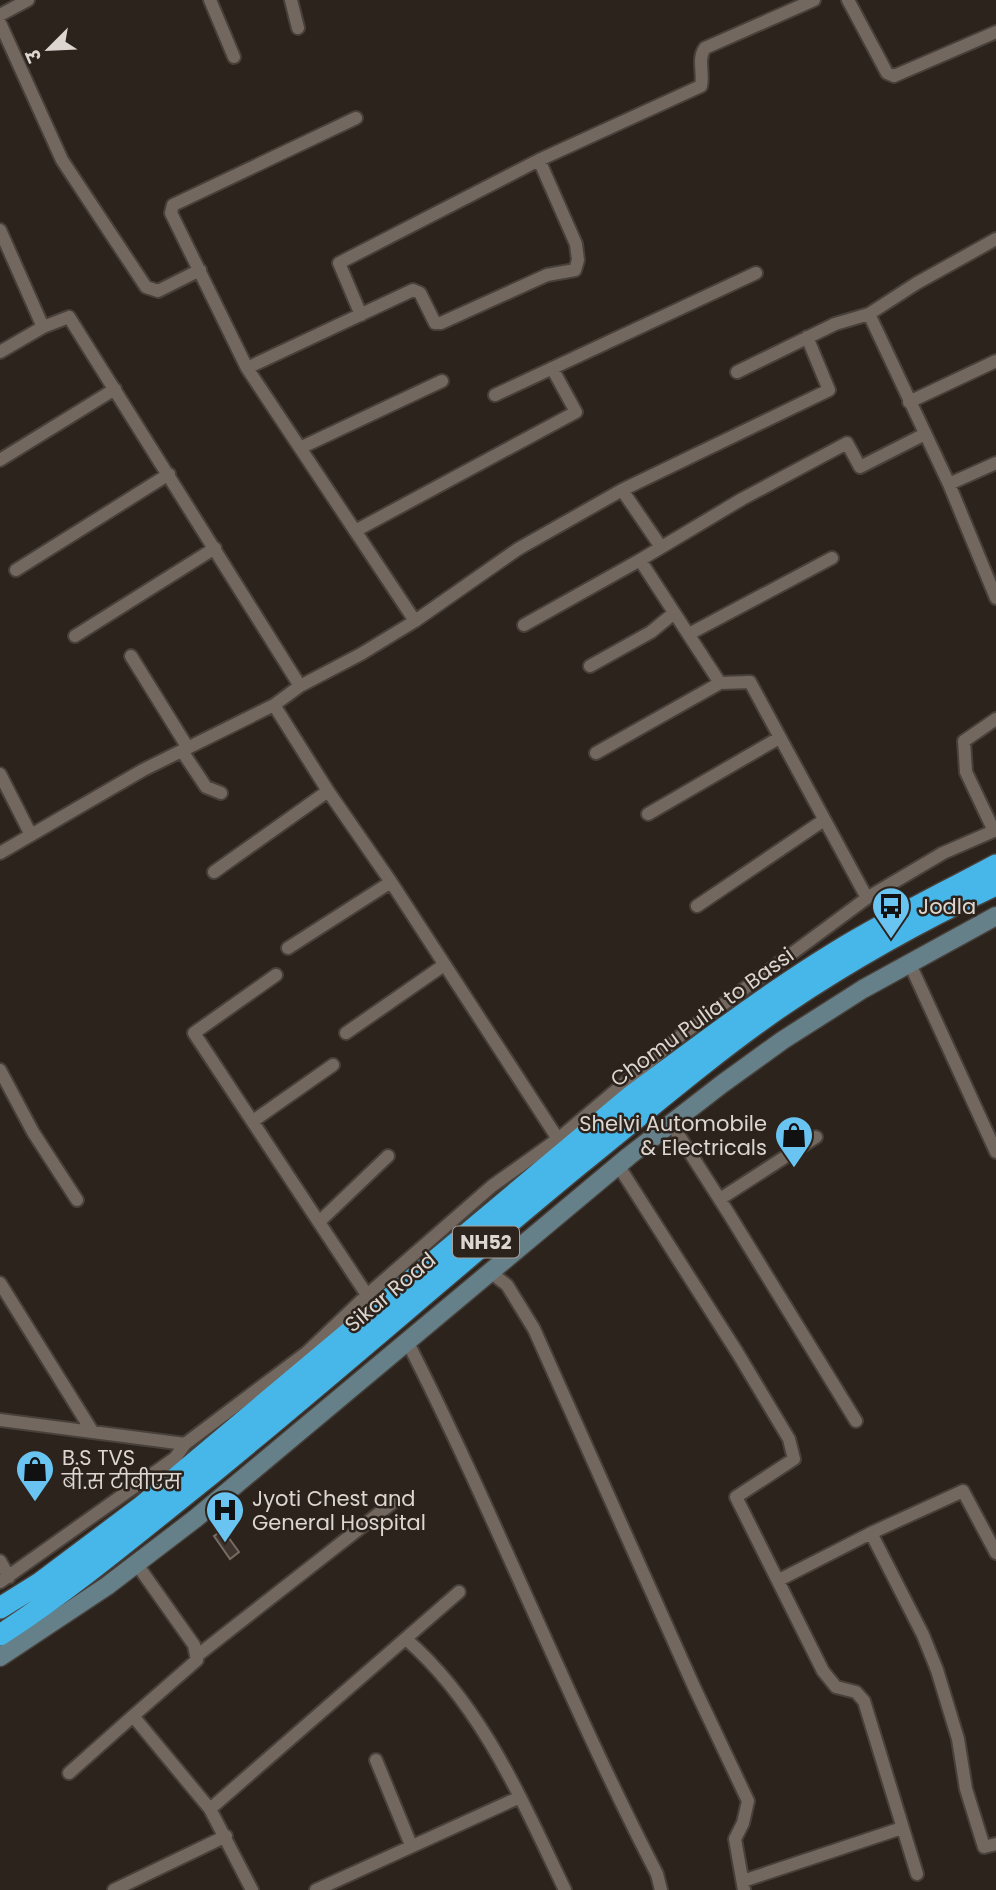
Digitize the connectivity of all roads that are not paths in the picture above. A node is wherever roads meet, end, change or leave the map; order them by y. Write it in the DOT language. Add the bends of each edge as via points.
graph roads {
  1 [pos="28,0"];
  2 [pos="210,0"];
  3 [pos="291,0"];
  4 [pos="814,0"];
  5 [pos="848,0"];
  6 [pos="0,15"];
  7 [pos="0,23"];
  8 [pos="298,27"];
  9 [pos="996,33"];
  10 [pos="234,57"];
  11 [pos="356,118"];
  12 [pos="540,160"];
  13 [pos="0,230"];
  14 [pos="996,239"];
  15 [pos="200,270"];
  16 [pos="756,273"];
  17 [pos="869,314"];
  18 [pos="361,315"];
  19 [pos="43,327"];
  20 [pos="807,337"];
  21 [pos="0,352"];
  22 [pos="996,361"];
  23 [pos="247,368"];
  24 [pos="552,368"];
  25 [pos="737,372"];
  26 [pos="442,381"];
  27 [pos="115,388"];
  28 [pos="495,395"];
  29 [pos="909,402"];
  30 [pos="925,434"];
  31 [pos="300,448"];
  32 [pos="0,460"];
  33 [pos="996,463"];
  34 [pos="169,474"];
  35 [pos="949,484"];
  36 [pos="622,490"];
  37 [pos="355,531"];
  38 [pos="661,547"];
  39 [pos="215,548"];
  40 [pos="831,558"];
  41 [pos="640,560"];
  42 [pos="16,570"];
  43 [pos="996,598"];
  44 [pos="674,613"];
  45 [pos="415,621"];
  46 [pos="524,625"];
  47 [pos="689,634"];
  48 [pos="75,636"];
  49 [pos="131,656"];
  50 [pos="590,666"];
  51 [pos="720,683"];
  52 [pos="300,686"];
  53 [pos="274,705"];
  54 [pos="996,719"];
  55 [pos="779,738"];
  56 [pos="185,749"];
  57 [pos="596,753"];
  58 [pos="0,774"];
  59 [pos="328,791"];
  60 [pos="221,793"];
  61 [pos="648,814"];
  62 [pos="824,820"];
  63 [pos="995,830"];
  64 [pos="32,835"];
  65 [pos="0,853"];
  66 [pos="996,865"];
  67 [pos="214,872"];
  68 [pos="391,882"];
  69 [pos="996,885"];
  70 [pos="867,898"];
  71 [pos="697,906"];
  72 [pos="995,920"];
  73 [pos="288,948"];
  74 [pos="909,962"];
  75 [pos="444,965"];
  76 [pos="276,975"];
  77 [pos="345,1033"];
  78 [pos="333,1065"];
  79 [pos="0,1070"];
  80 [pos="253,1121"];
  81 [pos="671,1124"];
  82 [pos="816,1137"];
  83 [pos="558,1139"];
  84 [pos="996,1152"];
  85 [pos="388,1156"];
  86 [pos="618,1165"];
  87 [pos="720,1199"];
  88 [pos="77,1200"];
  89 [pos="319,1222"];
  90 [pos="490,1272"];
  91 [pos="0,1283"];
  92 [pos="367,1295"];
  93 [pos="407,1342"];
  94 [pos="0,1420"];
  95 [pos="856,1421"];
  96 [pos="92,1431"];
  97 [pos="185,1444"];
  98 [pos="396,1500"];
  99 [pos="871,1533"];
  100 [pos="996,1553"];
  101 [pos="0,1561"];
  102 [pos="136,1563"];
  103 [pos="5,1579"];
  104 [pos="779,1580"];
  105 [pos="459,1592"];
  106 [pos="0,1608"];
  107 [pos="0,1635"];
  108 [pos="406,1639"];
  109 [pos="198,1655"];
  110 [pos="0,1657"];
  111 [pos="134,1716"];
  112 [pos="376,1760"];
  113 [pos="69,1773"];
  114 [pos="520,1797"];
  115 [pos="210,1809"];
  116 [pos="902,1828"];
  117 [pos="226,1836"];
  118 [pos="996,1844"];
  119 [pos="411,1845"];
  120 [pos="917,1874"];
  121 [pos="743,1886"];
  122 [pos="114,1890"];
  123 [pos="253,1890"];
  124 [pos="316,1890"];
  125 [pos="565,1890"];
  126 [pos="661,1890"];
  1 -- 6 [label="street"];
  2 -- 10 [label="street"];
  3 -- 8 [label="street"];
  4 -- 12 [label="street" via="705,48 701,86"];
  5 -- 9 [label="street" via="887,73 894,76"];
  7 -- 15 [label="street" via="62,160 146,287 158,291"];
  11 -- 15 [label="street" via="173,205 171,213"];
  12 -- 18 [label="street" via="339,263"];
  12 -- 18 [label="street" via="576,244 575,270 547,275 441,323 435,323 420,293 413,290"];
  13 -- 19 [label="street"];
  14 -- 17 [label="street"];
  15 -- 23 [label="street"];
  16 -- 24 [label="street"];
  17 -- 20 [label="street"];
  17 -- 29 [label="street"];
  18 -- 23 [label="street"];
  19 -- 21 [label="street"];
  19 -- 27 [label="street" via="69,317"];
  20 -- 25 [label="street"];
  20 -- 36 [label="street" via="829,390"];
  22 -- 29 [label="street"];
  23 -- 31 [label="street"];
  24 -- 28 [label="street"];
  24 -- 37 [label="street" via="576,412"];
  26 -- 31 [label="street"];
  27 -- 32 [label="street"];
  27 -- 34 [label="street"];
  29 -- 30 [label="street"];
  30 -- 35 [label="street"];
  30 -- 38 [label="street" via="859,467 847,443"];
  31 -- 37 [label="street"];
  33 -- 35 [label="street"];
  34 -- 39 [label="street"];
  34 -- 42 [label="street"];
  35 -- 43 [label="street"];
  36 -- 38 [label="street"];
  36 -- 45 [label="street" via="518,549"];
  37 -- 45 [label="street"];
  38 -- 41 [label="street"];
  39 -- 48 [label="street"];
  39 -- 52 [label="street"];
  40 -- 47 [label="street"];
  41 -- 44 [label="street"];
  41 -- 46 [label="street"];
  44 -- 47 [label="street"];
  44 -- 50 [label="street" via="651,632"];
  45 -- 52 [label="street"];
  47 -- 51 [label="street"];
  49 -- 56 [label="street"];
  51 -- 55 [label="street" via="750,682"];
  51 -- 57 [label="street"];
  52 -- 53 [label="street"];
  53 -- 56 [label="street"];
  53 -- 59 [label="street"];
  54 -- 63 [label="street" via="964,741 966,772"];
  55 -- 61 [label="street"];
  55 -- 62 [label="street"];
  56 -- 60 [label="street" via="206,787"];
  56 -- 64 [label="street"];
  58 -- 64 [label="street"];
  59 -- 67 [label="street"];
  59 -- 68 [label="street"];
  62 -- 70 [label="street"];
  62 -- 71 [label="street"];
  63 -- 70 [label="street" via="943,853"];
  64 -- 65 [label="street"];
  66 -- 106 [label="highway, Chomu Pulia to Bassi / NH52" via="835,952 714,1034 630,1097 141,1507"];
  68 -- 73 [label="street"];
  68 -- 75 [label="street"];
  69 -- 107 [label="highway, Sikar Road / NH52" via="864,955 783,1005 694,1072 121,1547"];
  70 -- 83 [label="street" via="679,1037"];
  72 -- 74 [label="main road"];
  74 -- 81 [label="main road" via="783,1040"];
  74 -- 84 [label="street"];
  75 -- 77 [label="street"];
  75 -- 83 [label="street"];
  76 -- 80 [label="street" via="194,1032"];
  78 -- 80 [label="street"];
  79 -- 88 [label="street"];
  80 -- 89 [label="street"];
  81 -- 86 [label="main road"];
  81 -- 87 [label="street"];
  82 -- 87 [label="street"];
  83 -- 92 [label="street" via="492,1186"];
  85 -- 89 [label="street"];
  86 -- 90 [label="main road"];
  86 -- 104 [label="street" via="789,1439 794,1459 736,1497"];
  87 -- 95 [label="street"];
  89 -- 92 [label="street"];
  90 -- 93 [label="main road"];
  90 -- 121 [label="street" via="507,1285 534,1329 748,1801 735,1839"];
  91 -- 96 [label="street"];
  92 -- 97 [label="street" via="306,1353"];
  93 -- 102 [label="main road" via="197,1518"];
  93 -- 126 [label="street" via="479,1489"];
  94 -- 96 [label="street"];
  96 -- 97 [label="street"];
  97 -- 103 [label="street" via="175,1458"];
  98 -- 109 [label="street"];
  99 -- 100 [label="street" via="963,1491"];
  99 -- 104 [label="street"];
  99 -- 118 [label="street" via="937,1670 984,1847"];
  101 -- 103 [label="street"];
  102 -- 109 [label="street"];
  102 -- 110 [label="main road"];
  104 -- 116 [label="street" via="823,1671 836,1687 856,1692 863,1702"];
  105 -- 108 [label="street"];
  108 -- 114 [label="street" via="474,1717"];
  108 -- 115 [label="street"];
  109 -- 111 [label="street"];
  111 -- 113 [label="street"];
  111 -- 115 [label="street"];
  112 -- 119 [label="street"];
  114 -- 119 [label="street"];
  114 -- 125 [label="street"];
  115 -- 117 [label="street"];
  116 -- 120 [label="street"];
  116 -- 121 [label="street"];
  117 -- 122 [label="street"];
  117 -- 123 [label="street"];
  119 -- 124 [label="street"];
}
